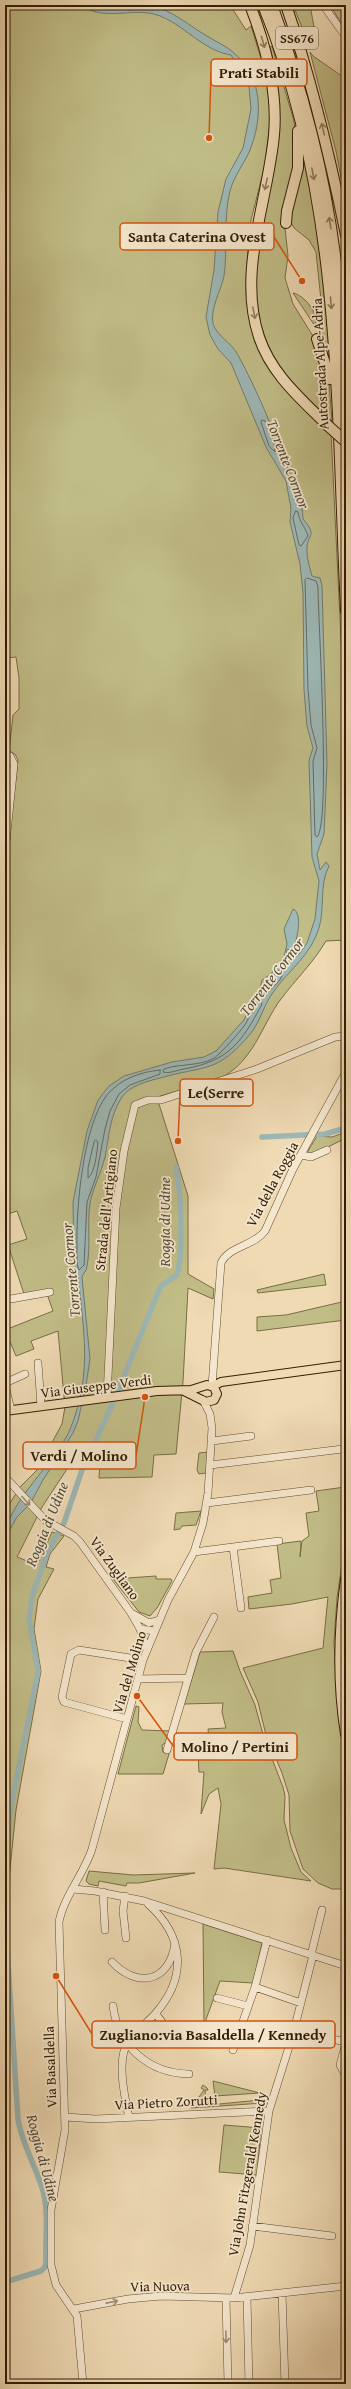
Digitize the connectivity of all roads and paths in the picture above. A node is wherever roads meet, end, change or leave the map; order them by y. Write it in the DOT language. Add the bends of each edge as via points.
graph roads {
  1 [pos="250,5"];
  2 [pos="263,5"];
  3 [pos="272,5"];
  4 [pos="286,5"];
  5 [pos="324,5"];
  6 [pos="346,37"];
  7 [pos="298,109"];
  8 [pos="286,223"];
  9 [pos="346,235"];
  10 [pos="317,339"];
  11 [pos="346,416"];
  12 [pos="342,427"];
  13 [pos="346,442"];
  14 [pos="346,611"];
  15 [pos="5,755"];
  16 [pos="5,851"];
  17 [pos="346,1036"];
  18 [pos="346,1072"];
  19 [pos="327,1150"];
  20 [pos="302,1155"];
  21 [pos="50,1292"];
  22 [pos="5,1300"];
  23 [pos="38,1363"];
  24 [pos="346,1365"];
  25 [pos="213,1368"];
  26 [pos="25,1374"];
  27 [pos="233,1381"];
  28 [pos="222,1382"];
  29 [pos="5,1384"];
  30 [pos="210,1389"];
  31 [pos="184,1391"];
  32 [pos="111,1397"];
  33 [pos="202,1399"];
  34 [pos="41,1406"];
  35 [pos="8,1411"];
  36 [pos="210,1414"];
  37 [pos="252,1436"];
  38 [pos="212,1441"];
  39 [pos="343,1449"];
  40 [pos="210,1465"];
  41 [pos="5,1477"];
  42 [pos="311,1490"];
  43 [pos="207,1503"];
  44 [pos="279,1541"];
  45 [pos="233,1547"];
  46 [pos="194,1552"];
  47 [pos="346,1579"];
  48 [pos="241,1608"];
  49 [pos="132,1613"];
  50 [pos="214,1617"];
  51 [pos="159,1620"];
  52 [pos="140,1629"];
  53 [pos="155,1631"];
  54 [pos="147,1650"];
  55 [pos="143,1660"];
  56 [pos="188,1678"];
  57 [pos="138,1679"];
  58 [pos="127,1719"];
  59 [pos="346,1734"];
  60 [pos="167,1750"];
  61 [pos="74,1889"];
  62 [pos="103,1892"];
  63 [pos="125,1896"];
  64 [pos="144,1901"];
  65 [pos="322,1910"];
  66 [pos="105,1930"];
  67 [pos="126,1938"];
  68 [pos="267,1940"];
  69 [pos="175,1943"];
  70 [pos="312,1955"];
  71 [pos="112,1962"];
  72 [pos="346,1966"];
  73 [pos="255,1987"];
  74 [pos="217,1998"];
  75 [pos="301,2003"];
  76 [pos="113,2006"];
  77 [pos="248,2006"];
  78 [pos="156,2014"];
  79 [pos="294,2031"];
  80 [pos="176,2034"];
  81 [pos="346,2042"];
  82 [pos="127,2043"];
  83 [pos="233,2050"];
  84 [pos="189,2074"];
  85 [pos="346,2076"];
  86 [pos="269,2111"];
  87 [pos="65,2117"];
  88 [pos="128,2118"];
  89 [pos="252,2226"];
  90 [pos="332,2236"];
  91 [pos="346,2286"];
  92 [pos="282,2293"];
  93 [pos="247,2297"];
  94 [pos="226,2298"];
  95 [pos="234,2298"];
  96 [pos="74,2309"];
  97 [pos="82,2384"];
  98 [pos="228,2384"];
  99 [pos="249,2384"];
  100 [pos="286,2384"];
  1 -- 13 [label="highway, SS676, one-way, bridge" via="263,43 275,112 271,154 251,274 253,309 259,338 282,379"];
  2 -- 7 [label="highway, Autostrada Alpe-Adria"];
  11 -- 3 [label="highway, Autostrada Alpe-Adria, one-way" via="340,302 326,198 298,84"];
  9 -- 4 [label="highway, SS676, one-way" via="308,70"];
  5 -- 6 [label="street"];
  7 -- 8 [label="highway" via="298,168 286,211"];
  7 -- 12 [label="highway, Autostrada Alpe-Adria, one-way" via="326,251"];
  10 -- 12 [label="highway" via="330,374 332,412"];
  11 -- 12 [label="highway, Autostrada Alpe-Adria"];
  12 -- 14 [label="highway, Autostrada Alpe-Adria"];
  15 -- 16 [label="street" via="10,756 14,764"];
  17 -- 32 [label="street, Strada dell'Artigiano" via="335,1037 257,1069 200,1088 135,1105 124,1151 116,1208"];
  18 -- 20 [label="street, Via della Roggia"];
  19 -- 20 [label="street" via="311,1157"];
  20 -- 25 [label="street, Via della Roggia" via="263,1234 229,1254 221,1263"];
  21 -- 22 [label="street"];
  23 -- 34 [label="street"];
  24 -- 27 [label="main road, Via Giuseppe Verdi"];
  25 -- 28 [label="street" via="216,1378"];
  25 -- 30 [label="street, Via della Roggia"];
  26 -- 29 [label="street, Via Giuseppe Verdi"];
  27 -- 28 [label="main road, Via Giuseppe Verdi"];
  27 -- 30 [label="main road, Via Giuseppe Verdi"];
  28 -- 30 [label="main road, Via Giuseppe Verdi"];
  29 -- 35 [label="street, Via Giuseppe Verdi"];
  30 -- 31 [label="main road, Via Giuseppe Verdi"];
  30 -- 33 [label="main road" via="199,1392"];
  30 -- 33 [label="main road" via="208,1402"];
  30 -- 36 [label="street, Via del Molino"];
  31 -- 32 [label="main road, Via Giuseppe Verdi" via="166,1390"];
  31 -- 33 [label="main road, Via Giuseppe Verdi"];
  32 -- 34 [label="main road, Via Giuseppe Verdi"];
  33 -- 36 [label="street, Via del Molino"];
  34 -- 35 [label="main road, Via Giuseppe Verdi"];
  36 -- 38 [label="street, Via del Molino"];
  37 -- 38 [label="street"];
  38 -- 40 [label="street, Via del Molino"];
  39 -- 40 [label="street"];
  40 -- 43 [label="street, Via del Molino"];
  41 -- 49 [label="street, Via Zugliano, one-way" via="45,1520 74,1536"];
  42 -- 43 [label="street"];
  43 -- 46 [label="street, Via del Molino"];
  44 -- 45 [label="street"];
  45 -- 46 [label="street"];
  45 -- 48 [label="street"];
  46 -- 51 [label="street, Via del Molino"];
  47 -- 59 [label="highway" via="341,1659"];
  49 -- 51 [label="street, Via Zugliano" via="149,1623"];
  49 -- 52 [label="street, Via Zugliano"];
  50 -- 56 [label="street" via="200,1641"];
  51 -- 53 [label="street, Via del Molino"];
  52 -- 53 [label="street"];
  52 -- 54 [label="street, Via Zugliano"];
  53 -- 54 [label="street, Via del Molino"];
  54 -- 55 [label="street, Via del Molino"];
  55 -- 57 [label="street, Via del Molino"];
  55 -- 58 [label="street" via="79,1650 71,1654 62,1698 64,1702"];
  56 -- 57 [label="street"];
  56 -- 60 [label="street"];
  57 -- 58 [label="street, Via del Molino"];
  58 -- 61 [label="street, Via del Molino" via="92,1849"];
  61 -- 62 [label="street"];
  61 -- 87 [label="street, Via Basaldella" via="63,1907 59,1922"];
  62 -- 63 [label="street"];
  62 -- 66 [label="street"];
  63 -- 64 [label="street"];
  63 -- 67 [label="street" via="123,1911"];
  64 -- 68 [label="street"];
  64 -- 69 [label="street" via="162,1918"];
  65 -- 70 [label="street, Via John Fitzgerald Kennedy"];
  68 -- 70 [label="street"];
  68 -- 73 [label="street"];
  69 -- 71 [label="street" via="169,1963 158,1974 133,1978"];
  69 -- 78 [label="street" via="179,1956 177,1976 169,1996"];
  70 -- 72 [label="street"];
  70 -- 75 [label="street, Via John Fitzgerald Kennedy"];
  73 -- 75 [label="street"];
  73 -- 77 [label="street"];
  74 -- 77 [label="street"];
  75 -- 79 [label="street, Via John Fitzgerald Kennedy"];
  76 -- 82 [label="street" via="116,2025"];
  77 -- 83 [label="street"];
  78 -- 80 [label="street" via="165,2026"];
  78 -- 82 [label="street"];
  79 -- 81 [label="street"];
  79 -- 86 [label="street, Via John Fitzgerald Kennedy"];
  81 -- 85 [label="street" via="340,2066"];
  82 -- 84 [label="street" via="142,2060 151,2065 171,2073"];
  82 -- 88 [label="street" via="122,2077"];
  86 -- 88 [label="street, Via Pietro Zorutti"];
  86 -- 89 [label="street, Via John Fitzgerald Kennedy"];
  87 -- 88 [label="street, Via Pietro Zorutti"];
  87 -- 96 [label="street, Via Basaldella" via="64,2145 51,2210 51,2264 56,2285"];
  89 -- 90 [label="street"];
  89 -- 95 [label="street, Via John Fitzgerald Kennedy" via="243,2273"];
  91 -- 92 [label="street, Via Nuova"];
  92 -- 93 [label="street, Via Nuova"];
  92 -- 100 [label="street"];
  93 -- 95 [label="street, Via Nuova"];
  93 -- 99 [label="street"];
  94 -- 95 [label="street, Via Nuova"];
  96 -- 94 [label="street, Via Nuova, one-way" via="160,2296"];
  94 -- 98 [label="street, one-way"];
  96 -- 97 [label="street, Via Basaldella" via="78,2323"];
}
